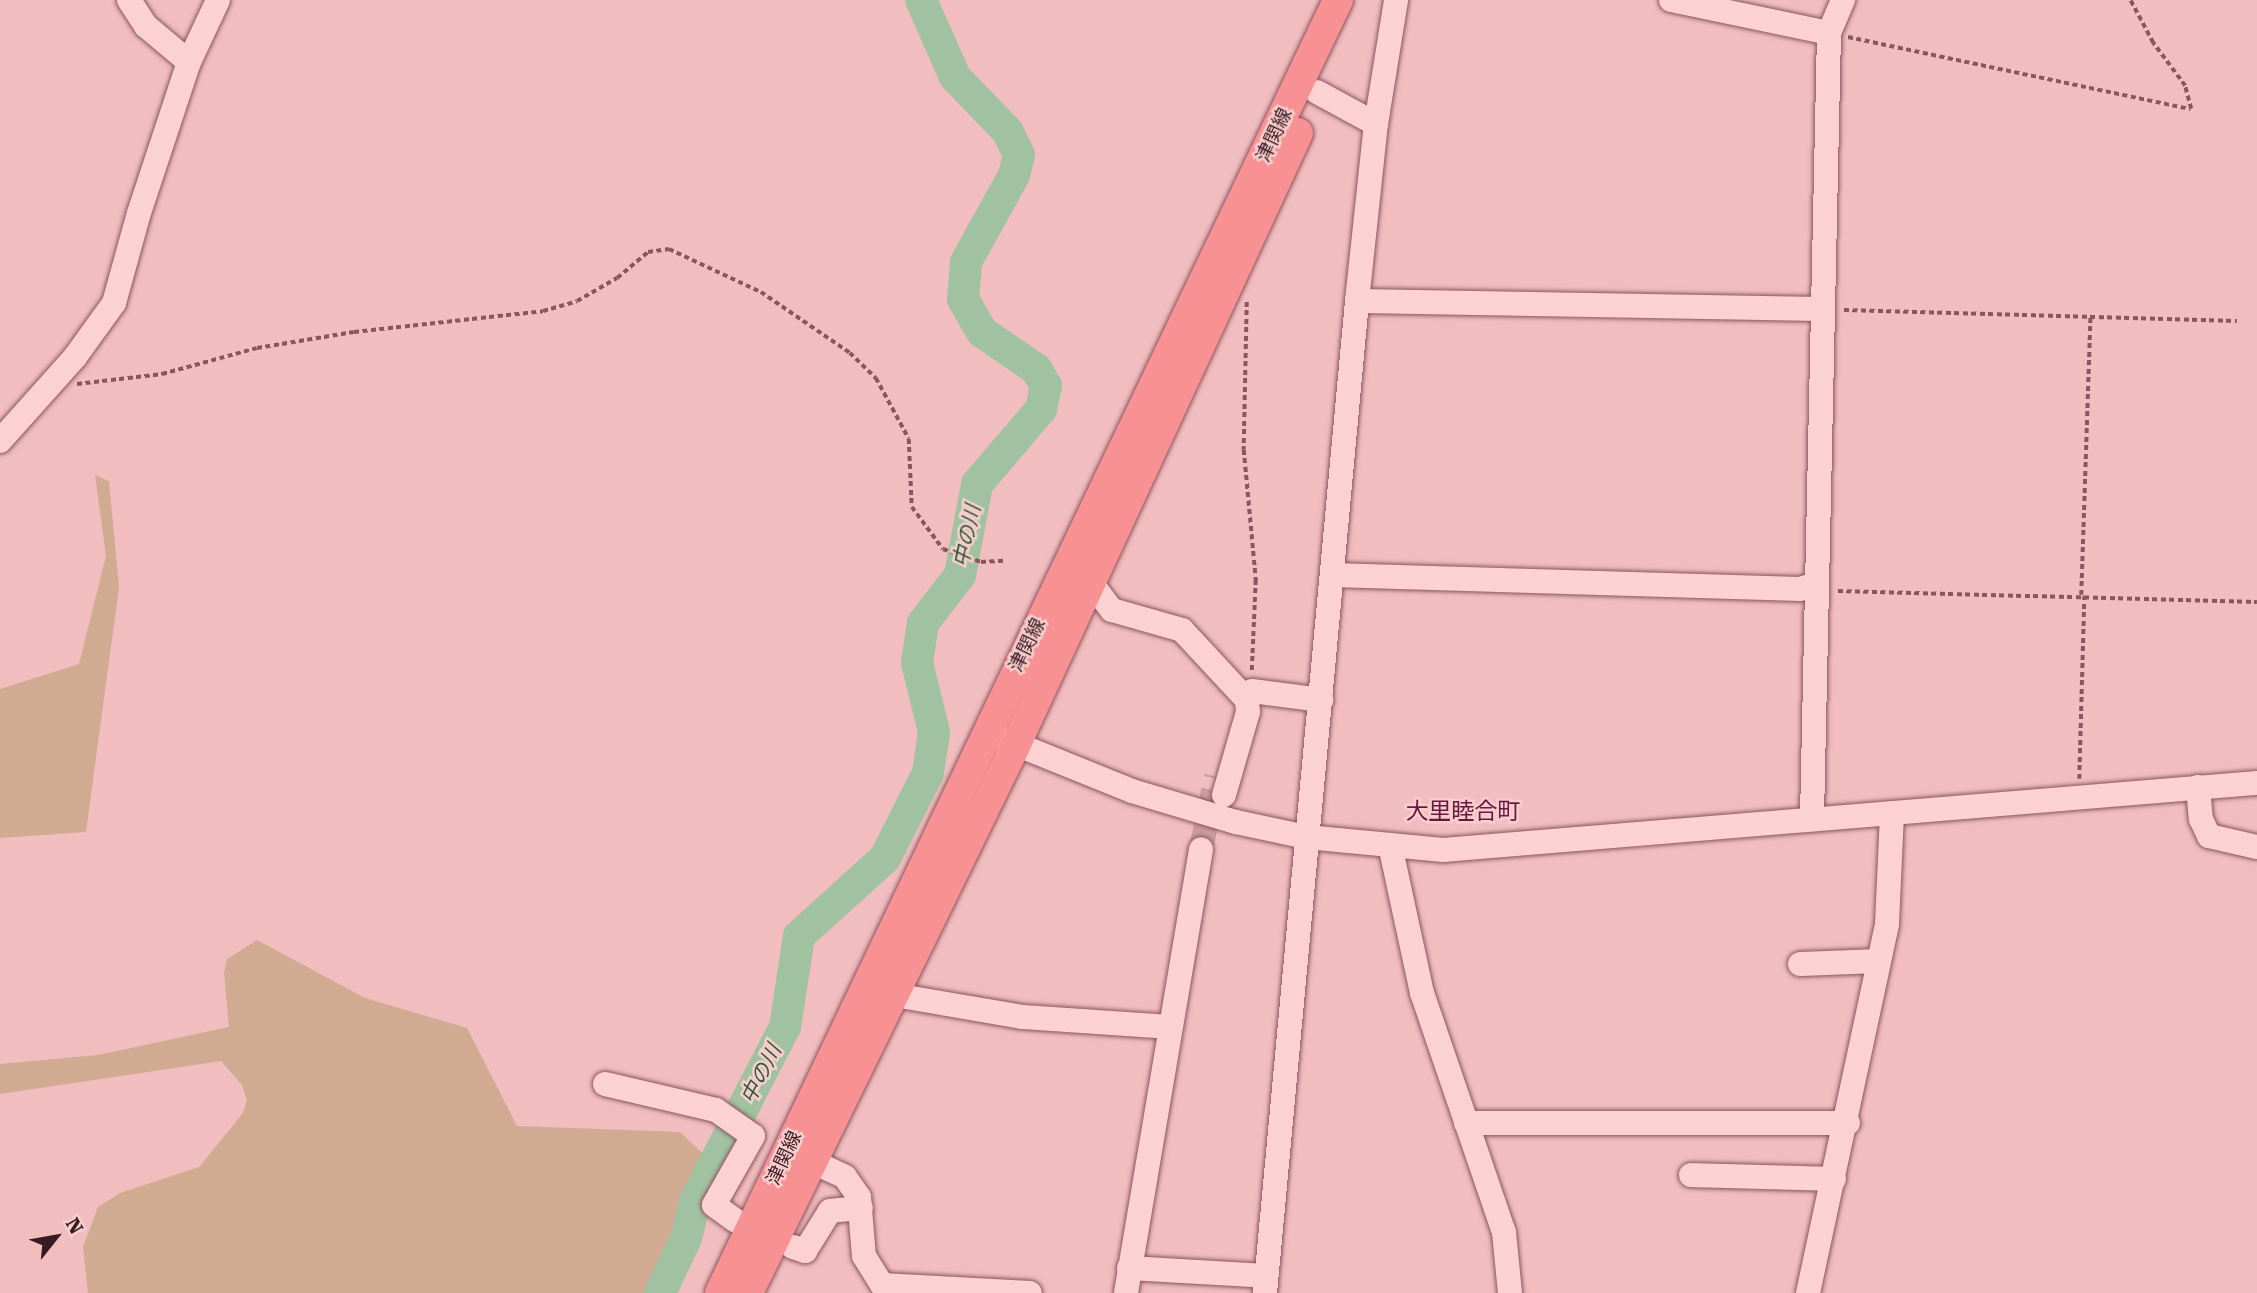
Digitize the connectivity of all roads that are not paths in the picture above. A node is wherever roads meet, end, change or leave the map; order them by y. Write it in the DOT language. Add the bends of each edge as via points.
graph roads {
  1 [pos="129,0"];
  2 [pos="218,0"];
  3 [pos="1338,0"];
  4 [pos="1361,0"];
  5 [pos="1396,0"];
  6 [pos="1671,0"];
  7 [pos="1843,0"];
  8 [pos="1829,33"];
  9 [pos="189,62"];
  10 [pos="1317,92"];
  11 [pos="1376,124"];
  12 [pos="1357,301"];
  13 [pos="1822,309"];
  14 [pos="0,441"];
  15 [pos="1332,575"];
  16 [pos="1089,580"];
  17 [pos="1816,587"];
  18 [pos="1247,695"];
  19 [pos="1321,700"];
  20 [pos="988,730"];
  21 [pos="1015,746"];
  22 [pos="2257,783"];
  23 [pos="1220,786"];
  24 [pos="2198,787"];
  25 [pos="1892,813"];
  26 [pos="1812,818"];
  27 [pos="1306,837"];
  28 [pos="1196,843"];
  29 [pos="1390,845"];
  30 [pos="2257,847"];
  31 [pos="1879,961"];
  32 [pos="1800,964"];
  33 [pos="906,997"];
  34 [pos="1171,1027"];
  35 [pos="605,1084"];
  36 [pos="1466,1123"];
  37 [pos="1848,1123"];
  38 [pos="824,1167"];
  39 [pos="1691,1175"];
  40 [pos="1835,1179"];
  41 [pos="861,1208"];
  42 [pos="735,1220"];
  43 [pos="793,1247"];
  44 [pos="1129,1268"];
  45 [pos="1266,1285"];
  46 [pos="720,1293"];
  47 [pos="748,1293"];
  48 [pos="1030,1293"];
  49 [pos="1126,1293"];
  50 [pos="1510,1293"];
  51 [pos="1808,1293"];
  1 -- 9 [label="street" via="146,26"];
  2 -- 9 [label="street"];
  3 -- 20 [label="main road, 津関線"];
  4 -- 10 [label="main road, 津関線"];
  5 -- 11 [label="street"];
  6 -- 8 [label="street"];
  7 -- 8 [label="street"];
  8 -- 13 [label="street"];
  9 -- 14 [label="street" via="114,303"];
  10 -- 11 [label="street"];
  10 -- 16 [label="main road, 津関線"];
  11 -- 12 [label="street"];
  12 -- 13 [label="street"];
  12 -- 15 [label="street"];
  13 -- 17 [label="street"];
  15 -- 17 [label="street"];
  15 -- 19 [label="street"];
  16 -- 18 [label="street" via="1112,610 1182,630"];
  16 -- 21 [label="main road, 津関線"];
  17 -- 26 [label="street"];
  18 -- 19 [label="street"];
  18 -- 23 [label="street" via="1248,712"];
  19 -- 27 [label="street"];
  20 -- 21 [label="street"];
  20 -- 46 [label="main road, 津関線"];
  21 -- 27 [label="street" via="1132,791"];
  21 -- 47 [label="main road, 津関線"];
  22 -- 24 [label="street"];
  24 -- 25 [label="street"];
  24 -- 30 [label="street" via="2201,819 2209,836"];
  25 -- 26 [label="street"];
  25 -- 31 [label="street" via="1887,925"];
  26 -- 29 [label="street" via="1443,850"];
  27 -- 29 [label="street"];
  27 -- 45 [label="street"];
  28 -- 34 [label="street"];
  29 -- 36 [label="street" via="1411,952"];
  31 -- 32 [label="street"];
  31 -- 37 [label="street"];
  33 -- 34 [label="street" via="1023,1017"];
  34 -- 44 [label="street"];
  35 -- 42 [label="street" via="699,1105 727,1116 753,1136 714,1205"];
  36 -- 37 [label="street"];
  36 -- 50 [label="street" via="1504,1232"];
  37 -- 40 [label="street"];
  38 -- 41 [label="street" via="853,1186"];
  39 -- 40 [label="street"];
  40 -- 51 [label="street"];
  41 -- 43 [label="street" via="823,1215 805,1251"];
  41 -- 48 [label="street" via="864,1256 882,1285"];
  44 -- 45 [label="street"];
  44 -- 49 [label="street"];
}
